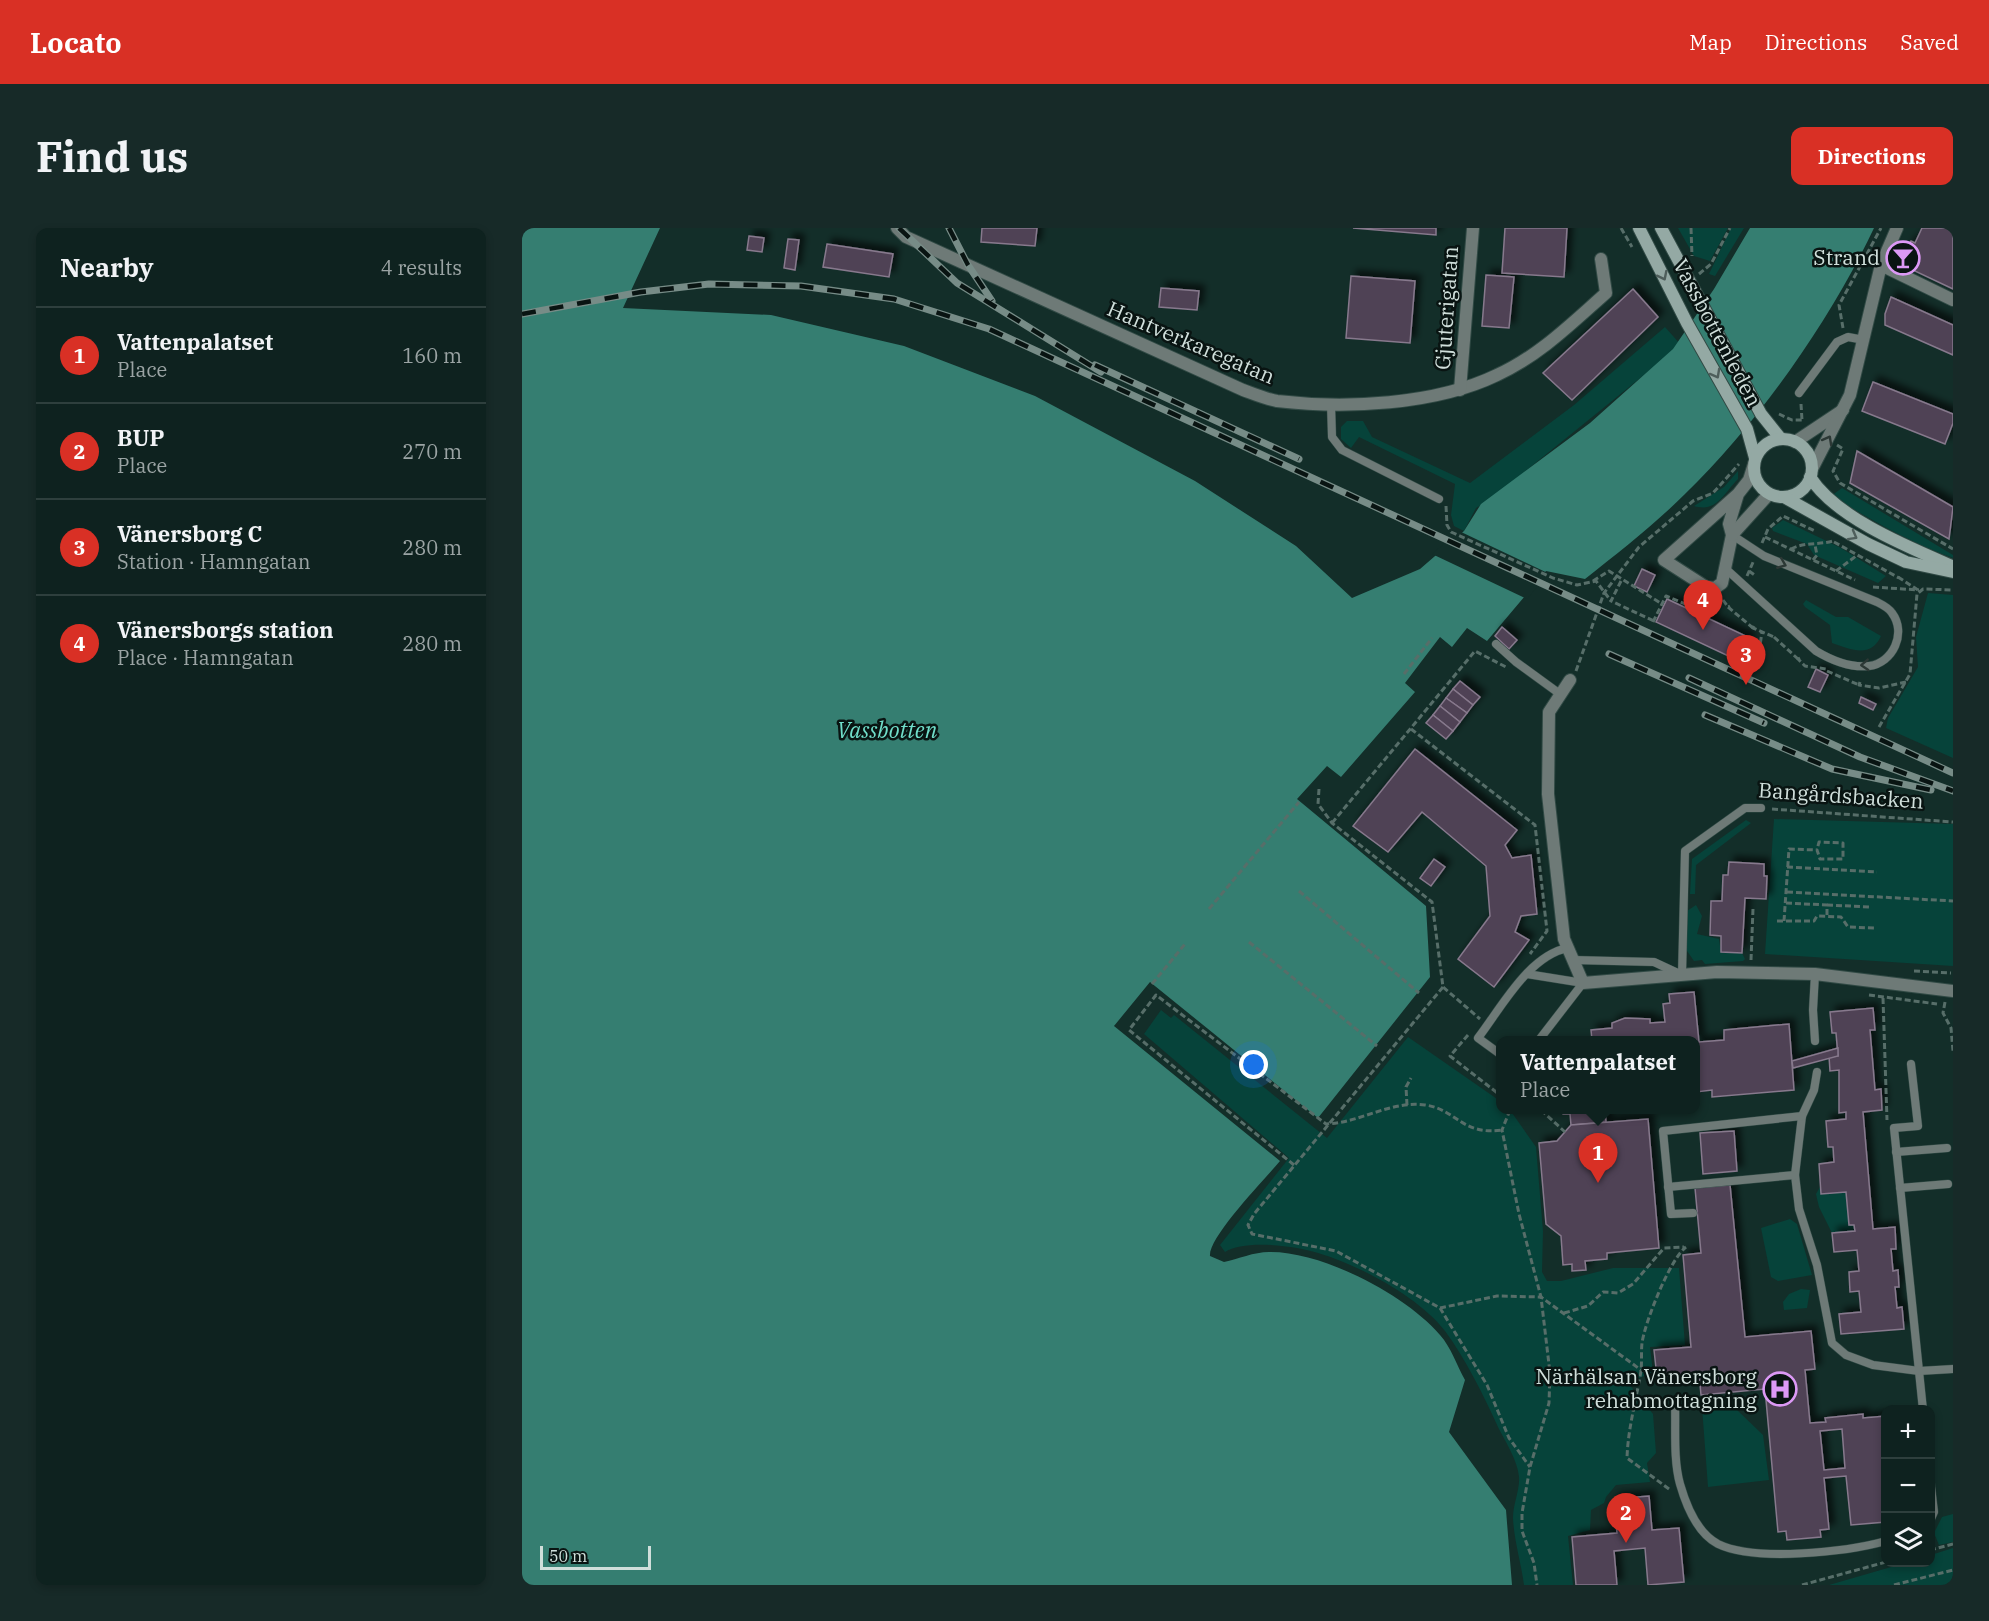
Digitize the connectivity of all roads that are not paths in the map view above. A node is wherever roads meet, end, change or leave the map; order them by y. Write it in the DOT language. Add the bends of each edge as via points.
graph roads {
  1 [pos="897,228"];
  2 [pos="1473,228"];
  3 [pos="1639,228"];
  4 [pos="1661,228"];
  5 [pos="1897,228"];
  6 [pos="1601,259"];
  7 [pos="1881,265"];
  8 [pos="1953,300"];
  9 [pos="1864,340"];
  10 [pos="1460,390"];
  11 [pos="1799,393"];
  12 [pos="1331,404"];
  13 [pos="1843,410"];
  14 [pos="1781,439"];
  15 [pos="1795,442"];
  16 [pos="1750,461"];
  17 [pos="1811,473"];
  18 [pos="1738,494"];
  19 [pos="1769,494"];
  20 [pos="1784,497"];
  21 [pos="1439,499"];
  22 [pos="1732,535"];
  23 [pos="1953,567"];
  24 [pos="1726,569"];
  25 [pos="1953,572"];
  26 [pos="1496,644"];
  27 [pos="1570,680"];
  28 [pos="1560,694"];
  29 [pos="1761,808"];
  30 [pos="1568,948"];
  31 [pos="1573,960"];
  32 [pos="1527,974"];
  33 [pos="1815,974"];
  34 [pos="1682,975"];
  35 [pos="1583,983"];
  36 [pos="1950,991"];
  37 [pos="1543,1036"];
  38 [pos="1815,1041"];
  39 [pos="1496,1051"];
  40 [pos="1911,1064"];
  41 [pos="1817,1072"];
  42 [pos="1802,1116"];
  43 [pos="1947,1148"];
  44 [pos="1896,1152"];
  45 [pos="1795,1175"];
  46 [pos="1948,1184"];
  47 [pos="1668,1187"];
  48 [pos="1900,1188"];
  49 [pos="1693,1213"];
  50 [pos="1953,1368"];
  51 [pos="1919,1371"];
  52 [pos="1675,1401"];
  53 [pos="1922,1405"];
  54 [pos="1881,1542"];
  1 -- 12 [label="street, Hantverkaregatan" via="906,237 1243,390 1275,401"];
  2 -- 10 [label="street, Gjuterigatan"];
  3 -- 16 [label="main road, Vassbottenleden, one-way" via="1747,429"];
  4 -- 14 [label="main road, Vassbottenleden" via="1764,418"];
  5 -- 7 [label="street"];
  6 -- 10 [label="street, Hantverkaregatan" via="1606,293 1547,345 1498,375"];
  7 -- 8 [label="street"];
  7 -- 9 [label="street"];
  9 -- 11 [label="lane" via="1845,337 1837,342"];
  9 -- 13 [label="street"];
  10 -- 12 [label="street, Hantverkaregatan" via="1413,399"];
  12 -- 21 [label="lane" via="1332,436 1342,450"];
  13 -- 15 [label="street"];
  13 -- 17 [label="street"];
  14 -- 15 [label="main road"];
  14 -- 16 [label="main road" via="1767,444"];
  15 -- 17 [label="main road" via="1808,453"];
  16 -- 18 [label="street" via="1749,480"];
  16 -- 19 [label="main road" via="1757,482"];
  17 -- 20 [label="main road" via="1800,492"];
  17 -- 23 [label="main road" via="1823,496 1837,506 1903,545"];
  18 -- 22 [label="street" via="1729,524"];
  18 -- 24 [label="street" via="1664,560 1706,587 1715,588 1722,583"];
  19 -- 20 [label="main road"];
  19 -- 22 [label="street"];
  20 -- 25 [label="main road, one-way" via="1906,562"];
  22 -- 24 [label="street"];
  22 -- 24 [label="lane, one-way" via="1764,556 1889,609 1898,626 1894,649 1886,660 1872,666 1855,666 1825,657"];
  26 -- 28 [label="lane"];
  27 -- 28 [label="street"];
  28 -- 30 [label="street" via="1550,712 1548,794 1556,879"];
  29 -- 34 [label="lane, Bangårdsbacken" via="1745,808 1685,850"];
  30 -- 31 [label="street"];
  30 -- 32 [label="lane" via="1553,951"];
  31 -- 34 [label="lane" via="1654,962"];
  31 -- 35 [label="street"];
  32 -- 35 [label="lane"];
  32 -- 39 [label="lane" via="1478,1038"];
  33 -- 34 [label="street"];
  33 -- 36 [label="street"];
  33 -- 38 [label="lane"];
  34 -- 35 [label="street"];
  35 -- 37 [label="lane"];
  40 -- 44 [label="lane" via="1918,1126 1894,1128"];
  41 -- 42 [label="lane"];
  42 -- 45 [label="lane"];
  42 -- 47 [label="lane" via="1663,1131"];
  43 -- 44 [label="lane"];
  44 -- 48 [label="lane"];
  45 -- 47 [label="lane"];
  45 -- 51 [label="lane" via="1799,1209 1817,1265 1833,1343 1846,1355 1873,1365"];
  46 -- 48 [label="lane"];
  47 -- 49 [label="lane" via="1671,1214"];
  48 -- 51 [label="lane"];
  50 -- 51 [label="lane"];
  51 -- 53 [label="lane"];
  52 -- 54 [label="lane" via="1679,1482 1701,1530 1718,1544 1798,1553"];
}
